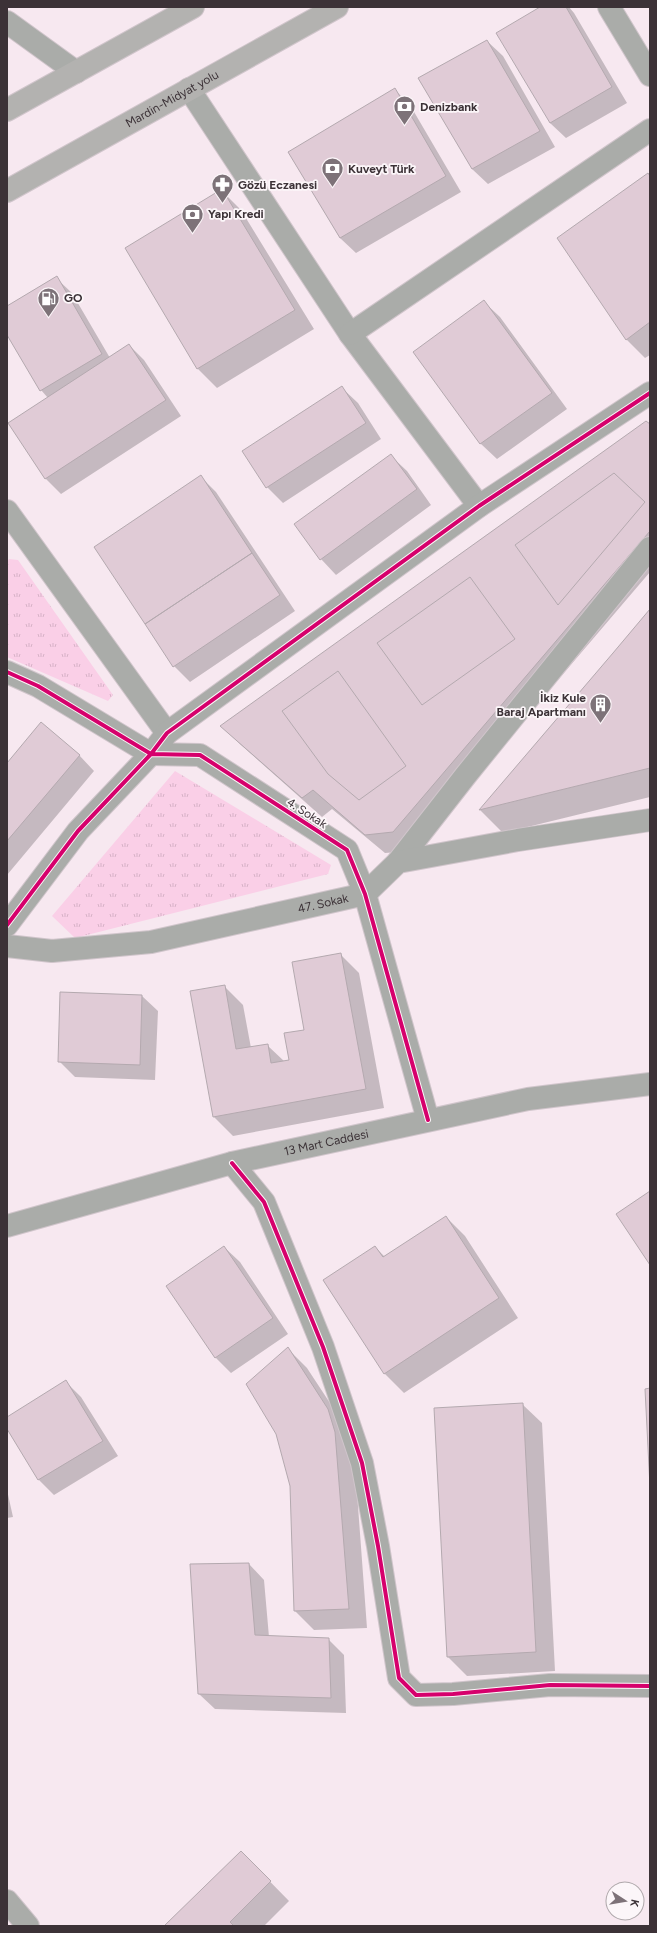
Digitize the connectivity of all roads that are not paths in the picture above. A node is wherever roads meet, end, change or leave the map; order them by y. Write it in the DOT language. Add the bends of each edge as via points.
graph roads {
  1 [pos="193,7"];
  2 [pos="337,7"];
  3 [pos="609,7"];
  4 [pos="7,22"];
  5 [pos="76,72"];
  6 [pos="650,75"];
  7 [pos="189,89"];
  8 [pos="7,110"];
  9 [pos="650,130"];
  10 [pos="7,191"];
  11 [pos="350,334"];
  12 [pos="650,393"];
  13 [pos="479,506"];
  14 [pos="7,511"];
  15 [pos="650,548"];
  16 [pos="7,672"];
  17 [pos="168,733"];
  18 [pos="152,754"];
  19 [pos="650,820"];
  20 [pos="398,862"];
  21 [pos="365,894"];
  22 [pos="7,925"];
  23 [pos="7,946"];
  24 [pos="650,1084"];
  25 [pos="428,1120"];
  26 [pos="232,1162"];
  27 [pos="8,1221"];
  28 [pos="650,1686"];
  29 [pos="7,1901"];
  30 [pos="28,1926"];
  1 -- 5 [label="highway"];
  2 -- 7 [label="highway, Mardin-Midyat yolu"];
  3 -- 6 [label="street"];
  4 -- 5 [label="street"];
  5 -- 8 [label="highway"];
  7 -- 10 [label="highway, Mardin-Midyat yolu"];
  7 -- 11 [label="street"];
  9 -- 11 [label="street"];
  11 -- 13 [label="street"];
  12 -- 13 [label="street"];
  13 -- 17 [label="street"];
  14 -- 17 [label="street"];
  15 -- 20 [label="street, 47. Sokak"];
  16 -- 18 [label="street, 4. Sokak" via="38,686"];
  17 -- 18 [label="street"];
  18 -- 21 [label="street, 4. Sokak" via="200,755 347,850"];
  18 -- 22 [label="street" via="78,831"];
  19 -- 20 [label="street"];
  20 -- 21 [label="street, 47. Sokak"];
  21 -- 23 [label="street, 47. Sokak" via="151,942 52,951"];
  21 -- 25 [label="street, 4. Sokak"];
  24 -- 25 [label="street, 13 Mart Caddesi" via="528,1099"];
  25 -- 26 [label="street, 13 Mart Caddesi"];
  26 -- 27 [label="street, 13 Mart Caddesi"];
  26 -- 28 [label="street" via="264,1202 323,1347 362,1462 399,1678 416,1695 550,1685"];
  29 -- 30 [label="street"];
}
